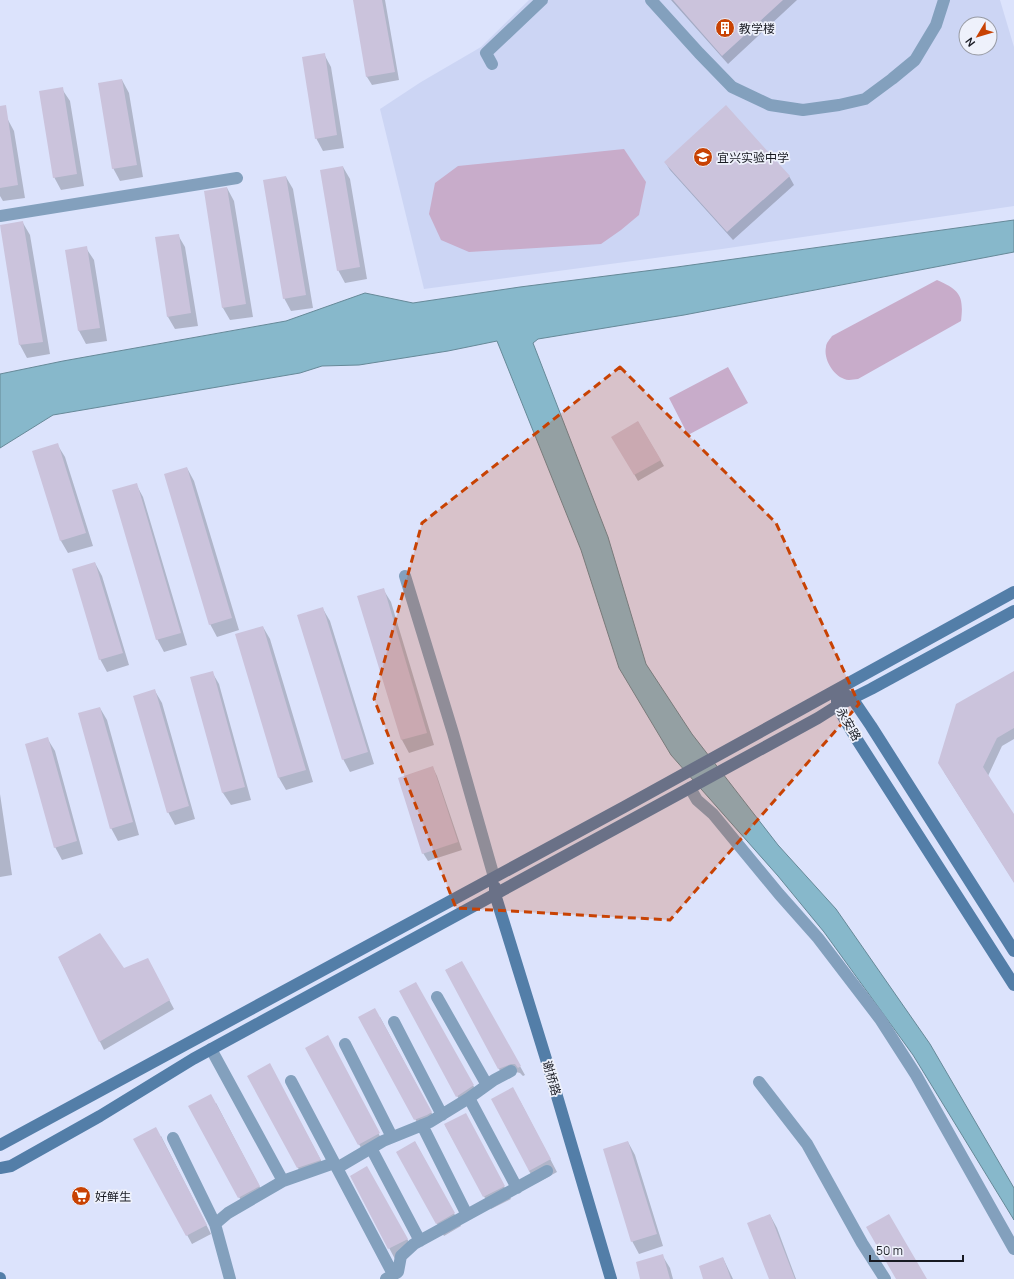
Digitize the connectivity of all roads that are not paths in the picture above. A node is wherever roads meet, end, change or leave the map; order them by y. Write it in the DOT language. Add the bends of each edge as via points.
graph roads {
  1 [pos="542,0"];
  2 [pos="651,0"];
  3 [pos="944,0"];
  4 [pos="492,64"];
  5 [pos="237,178"];
  6 [pos="0,216"];
  7 [pos="405,576"];
  8 [pos="1014,592"];
  9 [pos="1014,611"];
  10 [pos="836,690"];
  11 [pos="852,698"];
  12 [pos="837,706"];
  13 [pos="690,788"];
  14 [pos="494,877"];
  15 [pos="495,894"];
  16 [pos="1014,951"];
  17 [pos="1014,985"];
  18 [pos="437,997"];
  19 [pos="394,1022"];
  20 [pos="345,1044"];
  21 [pos="211,1049"];
  22 [pos="511,1071"];
  23 [pos="291,1081"];
  24 [pos="759,1082"];
  25 [pos="487,1085"];
  26 [pos="469,1098"];
  27 [pos="442,1115"];
  28 [pos="422,1125"];
  29 [pos="392,1137"];
  30 [pos="172,1138"];
  31 [pos="0,1145"];
  32 [pos="371,1148"];
  33 [pos="335,1165"];
  34 [pos="0,1168"];
  35 [pos="547,1171"];
  36 [pos="283,1181"];
  37 [pos="517,1188"];
  38 [pos="467,1215"];
  39 [pos="215,1224"];
  40 [pos="420,1241"];
  41 [pos="1014,1249"];
  42 [pos="389,1277"];
  43 [pos="228,1278"];
  44 [pos="611,1279"];
  45 [pos="885,1279"];
  1 -- 4 [label="street" via="486,52"];
  2 -- 3 [label="street" via="732,86 770,105 803,110 865,99 892,79 915,60 936,25"];
  5 -- 6 [label="street"];
  7 -- 14 [label="street"];
  8 -- 10 [label="main road"];
  9 -- 11 [label="main road"];
  10 -- 11 [label="main road, 永安路"];
  10 -- 12 [label="main road, 永安路"];
  10 -- 14 [label="main road"];
  11 -- 12 [label="main road"];
  11 -- 16 [label="main road, 永安路"];
  12 -- 13 [label="main road"];
  12 -- 17 [label="main road, 永安路"];
  13 -- 15 [label="main road"];
  13 -- 41 [label="street" via="696,800 713,814 818,938 880,1019 916,1075"];
  14 -- 15 [label="main road, 谢桥路"];
  14 -- 31 [label="main road"];
  15 -- 21 [label="main road"];
  15 -- 44 [label="main road, 谢桥路"];
  18 -- 25 [label="street"];
  19 -- 27 [label="street"];
  20 -- 29 [label="street"];
  21 -- 34 [label="main road" via="93,1120 11,1166"];
  21 -- 36 [label="street"];
  22 -- 25 [label="street"];
  23 -- 33 [label="street"];
  24 -- 45 [label="street" via="807,1144"];
  25 -- 26 [label="street"];
  26 -- 27 [label="street"];
  26 -- 37 [label="street"];
  27 -- 28 [label="street"];
  28 -- 29 [label="street"];
  28 -- 38 [label="street"];
  29 -- 32 [label="street"];
  30 -- 39 [label="street"];
  32 -- 33 [label="street"];
  32 -- 40 [label="street"];
  33 -- 36 [label="street"];
  33 -- 42 [label="street"];
  35 -- 37 [label="street"];
  36 -- 39 [label="street"];
  37 -- 38 [label="street"];
  38 -- 40 [label="street"];
  39 -- 43 [label="street"];
  40 -- 42 [label="street" via="401,1256 398,1272"];
}
